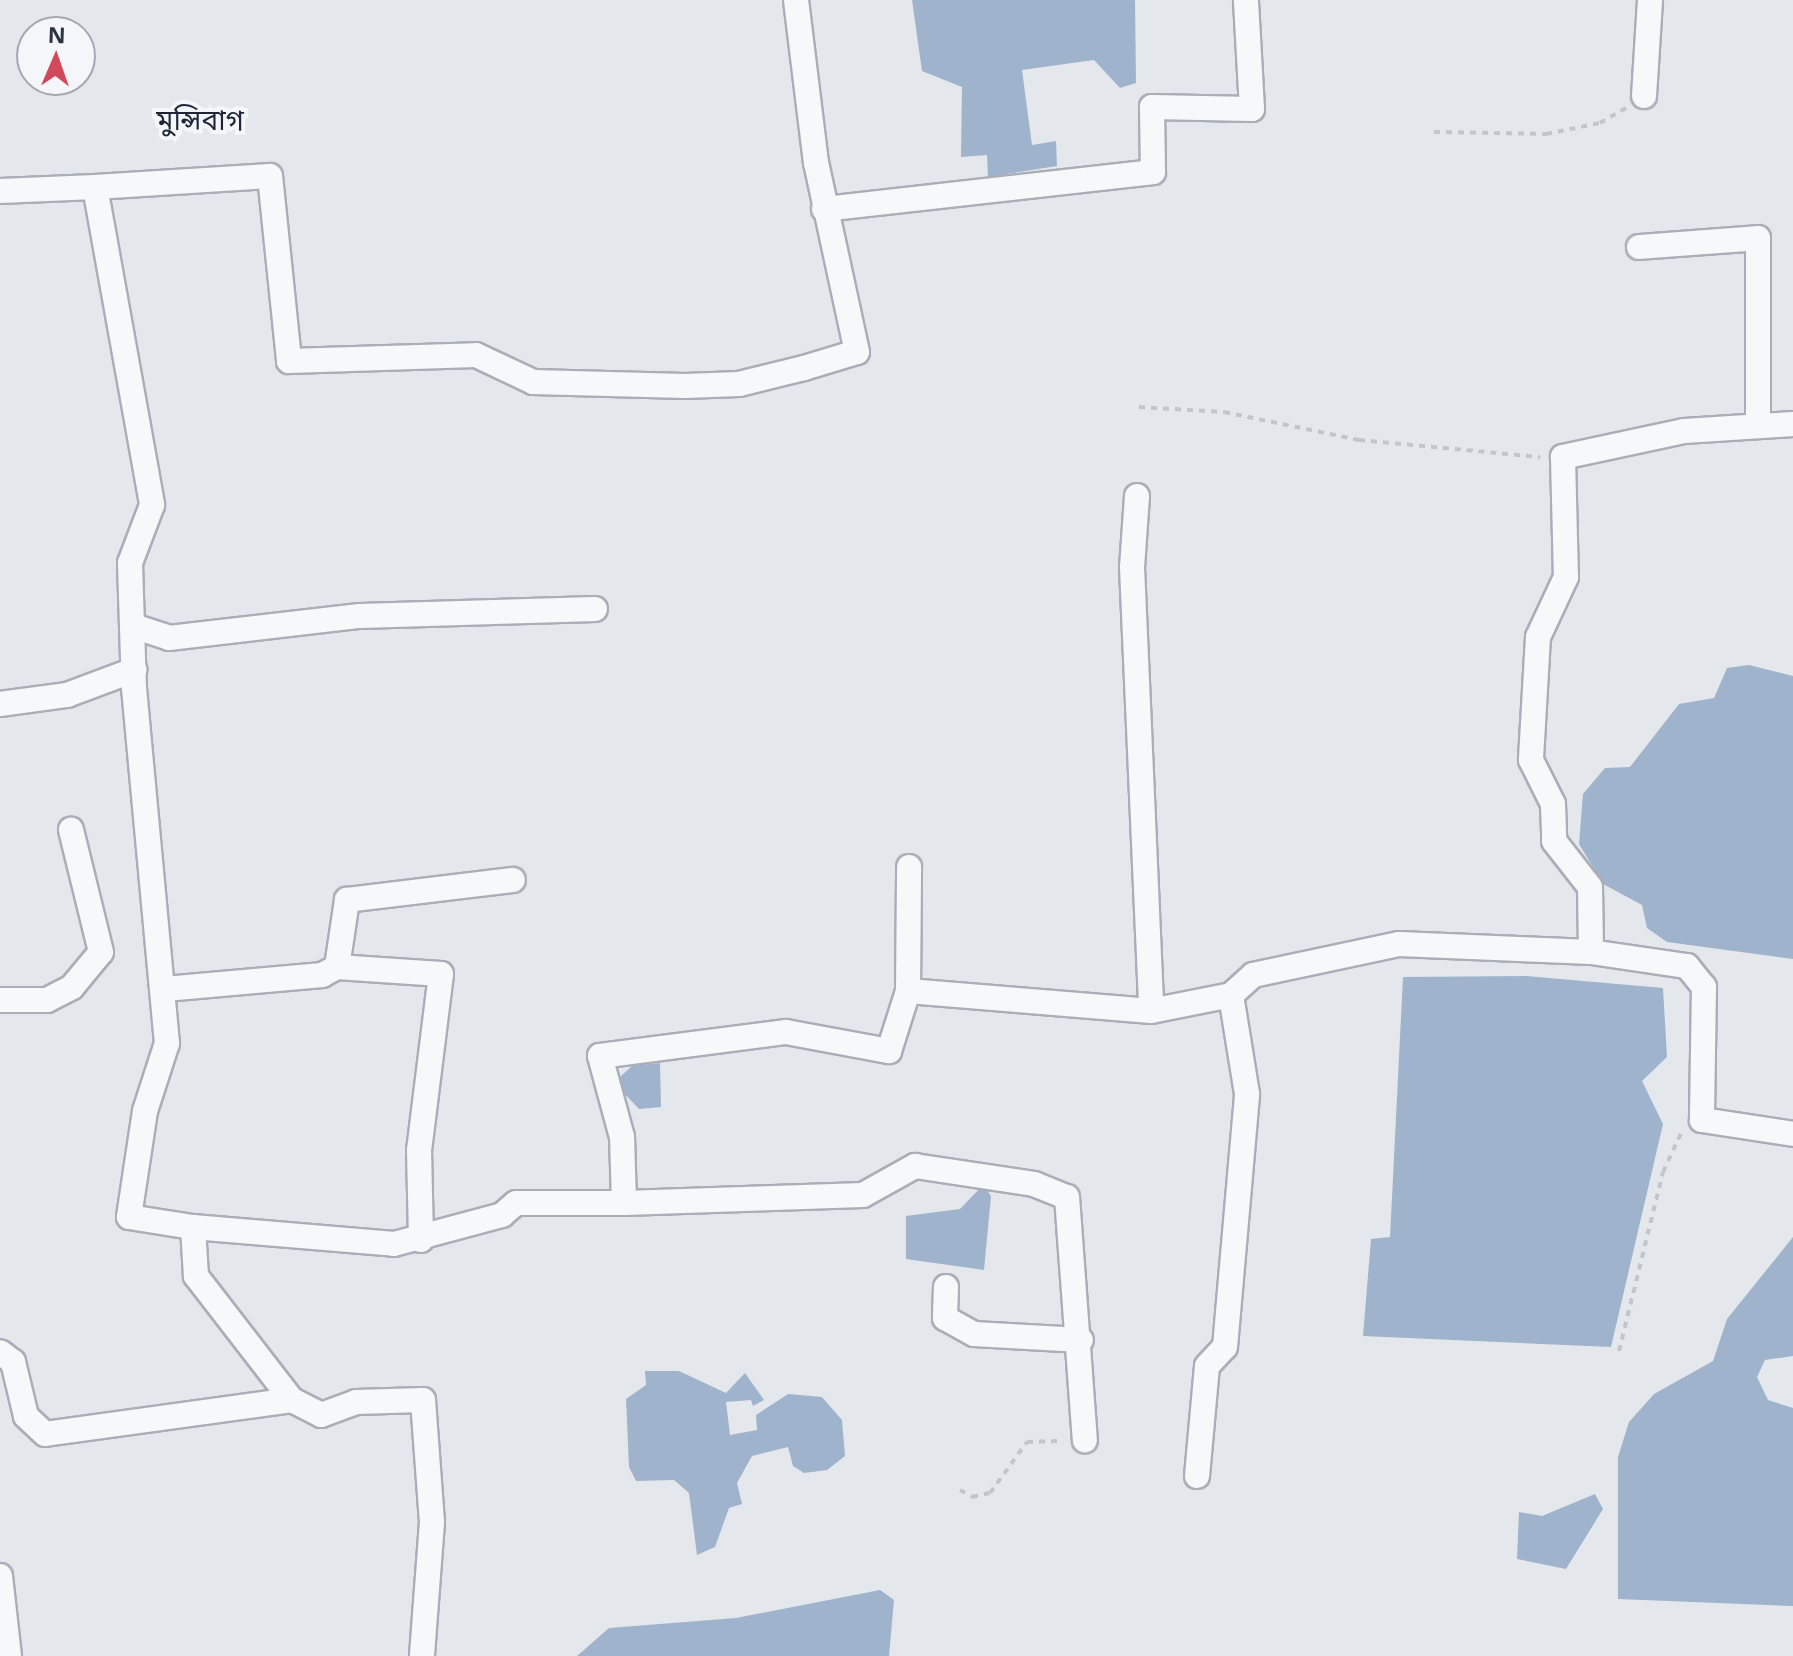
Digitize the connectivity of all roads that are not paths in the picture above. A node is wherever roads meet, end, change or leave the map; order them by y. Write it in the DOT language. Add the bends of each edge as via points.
graph roads {
  1 [pos="796,0"];
  2 [pos="1246,0"];
  3 [pos="1650,0"];
  4 [pos="1644,96"];
  5 [pos="95,187"];
  6 [pos="0,191"];
  7 [pos="824,209"];
  8 [pos="1639,247"];
  9 [pos="1758,424"];
  10 [pos="1793,424"];
  11 [pos="1137,496"];
  12 [pos="595,609"];
  13 [pos="133,626"];
  14 [pos="134,670"];
  15 [pos="0,704"];
  16 [pos="71,830"];
  17 [pos="909,867"];
  18 [pos="513,880"];
  19 [pos="1591,952"];
  20 [pos="337,967"];
  21 [pos="165,989"];
  22 [pos="908,991"];
  23 [pos="1231,995"];
  24 [pos="0,1000"];
  25 [pos="1151,1011"];
  26 [pos="1793,1134"];
  27 [pos="624,1203"];
  28 [pos="193,1227"];
  29 [pos="421,1240"];
  30 [pos="946,1287"];
  31 [pos="1081,1340"];
  32 [pos="0,1352"];
  33 [pos="292,1400"];
  34 [pos="1085,1440"];
  35 [pos="1197,1476"];
  36 [pos="0,1576"];
  37 [pos="9,1656"];
  38 [pos="422,1656"];
  1 -- 7 [label="street"];
  2 -- 7 [label="street" via="1252,109 1152,107 1153,172"];
  3 -- 4 [label="street"];
  5 -- 6 [label="street"];
  5 -- 7 [label="street" via="270,176 289,361 476,355 533,382 739,384 857,352"];
  5 -- 13 [label="street" via="152,505 132,550"];
  8 -- 9 [label="street" via="1758,238"];
  9 -- 10 [label="street"];
  9 -- 19 [label="street" via="1563,457 1566,577 1538,637 1531,760 1553,804 1554,841 1590,887"];
  11 -- 25 [label="street" via="1132,567"];
  12 -- 13 [label="street" via="360,616 169,638"];
  13 -- 14 [label="street"];
  14 -- 15 [label="street" via="67,695"];
  14 -- 21 [label="street"];
  16 -- 24 [label="street" via="101,952 72,987 47,1000"];
  17 -- 22 [label="street"];
  18 -- 20 [label="street" via="347,900"];
  19 -- 23 [label="street" via="1399,944 1253,975"];
  19 -- 26 [label="street" via="1687,966 1704,987 1702,1120"];
  20 -- 21 [label="street" via="228,988"];
  20 -- 29 [label="street" via="441,974 419,1150"];
  21 -- 28 [label="street" via="163,1072 145,1111 129,1217"];
  22 -- 25 [label="street"];
  22 -- 27 [label="street" via="889,1051 786,1032 600,1056 622,1137"];
  23 -- 25 [label="street"];
  23 -- 35 [label="street" via="1247,1094 1225,1347 1207,1366"];
  27 -- 29 [label="street" via="516,1203 502,1215"];
  27 -- 31 [label="street" via="863,1195 915,1166 1034,1184 1067,1197"];
  28 -- 29 [label="street" via="349,1243"];
  28 -- 33 [label="street" via="196,1276"];
  30 -- 31 [label="street" via="945,1318 974,1334"];
  31 -- 34 [label="street"];
  32 -- 33 [label="street" via="13,1362 26,1416 45,1434"];
  33 -- 38 [label="street" via="321,1415 356,1402 423,1400 432,1522"];
  36 -- 37 [label="street"];
}
